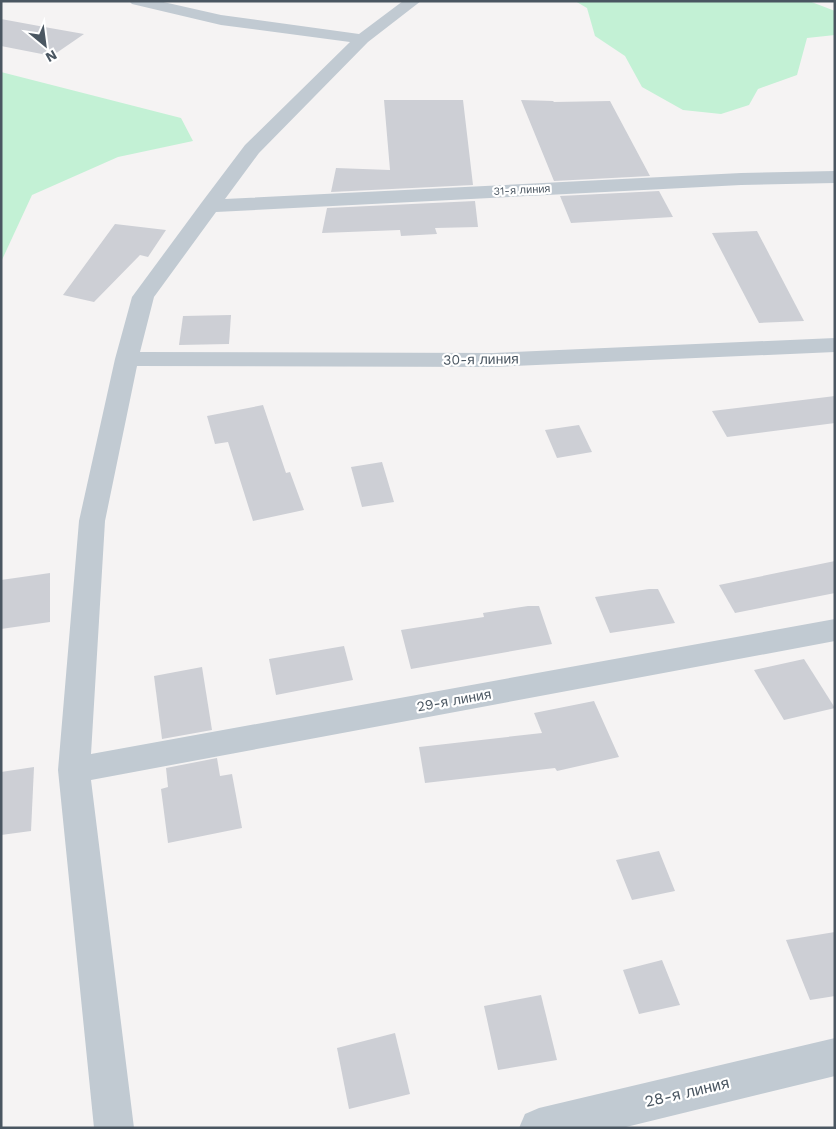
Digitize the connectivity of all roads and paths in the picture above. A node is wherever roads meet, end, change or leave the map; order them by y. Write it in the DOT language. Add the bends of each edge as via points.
graph roads {
  1 [pos="137,1"];
  2 [pos="413,1"];
  3 [pos="362,39"];
  4 [pos="835,177"];
  5 [pos="209,206"];
  6 [pos="835,346"];
  7 [pos="127,358"];
  8 [pos="835,630"];
  9 [pos="74,770"];
  10 [pos="835,1057"];
  11 [pos="114,1128"];
  12 [pos="539,1128"];
  1 -- 3 [label="street" via="222,20"];
  2 -- 3 [label="street"];
  3 -- 5 [label="street" via="252,149"];
  4 -- 5 [label="street, 31-я линия"];
  5 -- 7 [label="street" via="143,297"];
  6 -- 7 [label="street, 30-я линия" via="493,360"];
  7 -- 9 [label="street" via="92,522"];
  8 -- 9 [label="street, 29-я линия"];
  9 -- 11 [label="street"];
  10 -- 12 [label="street, 28-я линия"];
}
